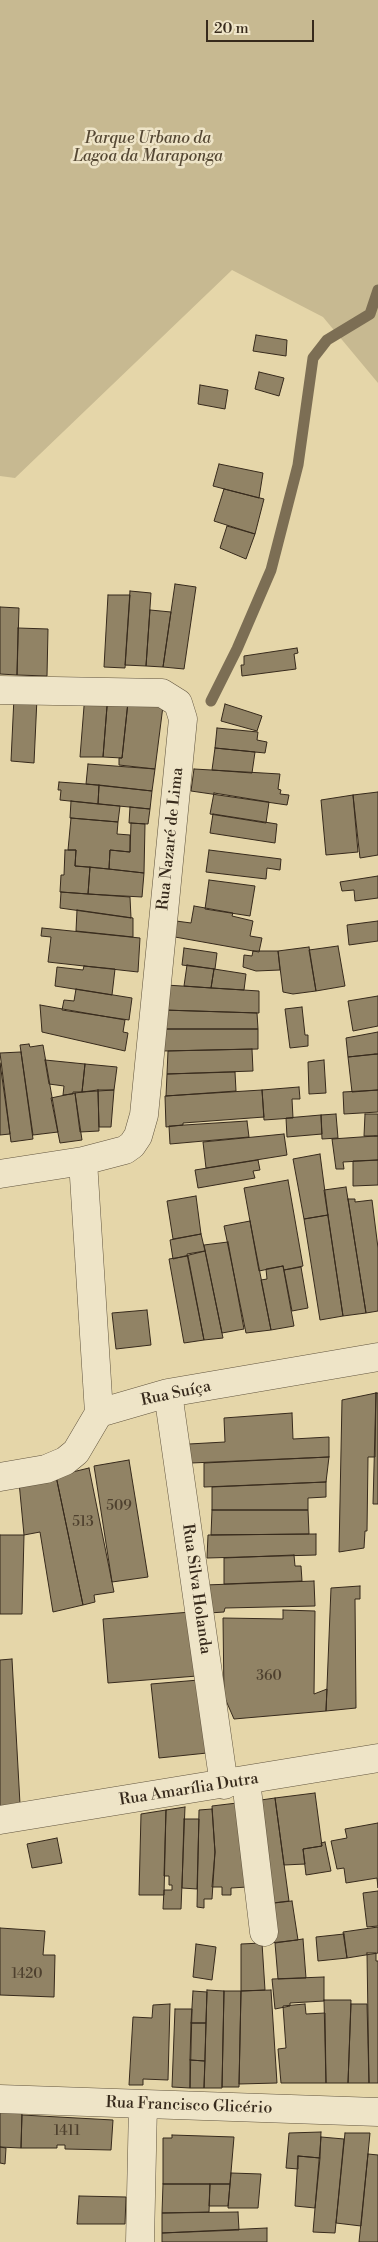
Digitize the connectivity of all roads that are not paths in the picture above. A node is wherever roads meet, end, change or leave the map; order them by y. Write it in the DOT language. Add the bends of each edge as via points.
graph roads {
  1 [pos="0,690"];
  2 [pos="83,1160"];
  3 [pos="0,1174"];
  4 [pos="378,1357"];
  5 [pos="168,1393"];
  6 [pos="100,1413"];
  7 [pos="0,1477"];
  8 [pos="378,1758"];
  9 [pos="235,1783"];
  10 [pos="0,1820"];
  11 [pos="264,1932"];
  12 [pos="0,2099"];
  13 [pos="143,2105"];
  14 [pos="378,2112"];
  15 [pos="140,2242"];
  1 -- 2 [label="street, Rua Nazaré de Lima" via="162,692 178,703 183,719 144,1115 132,1145"];
  2 -- 3 [label="street"];
  2 -- 6 [label="street"];
  4 -- 5 [label="street, Rua Suíça"];
  5 -- 6 [label="street, Rua Suíça"];
  5 -- 9 [label="street, Rua Silva Holanda"];
  6 -- 7 [label="street" via="76,1452 65,1461 46,1469"];
  8 -- 9 [label="street, Rua Amarília Dutra"];
  9 -- 10 [label="street, Rua Amarília Dutra"];
  9 -- 11 [label="street, Rua Silva Holanda"];
  12 -- 13 [label="street, Rua Francisco Glicério"];
  13 -- 14 [label="street, Rua Francisco Glicério"];
  13 -- 15 [label="street"];
}
